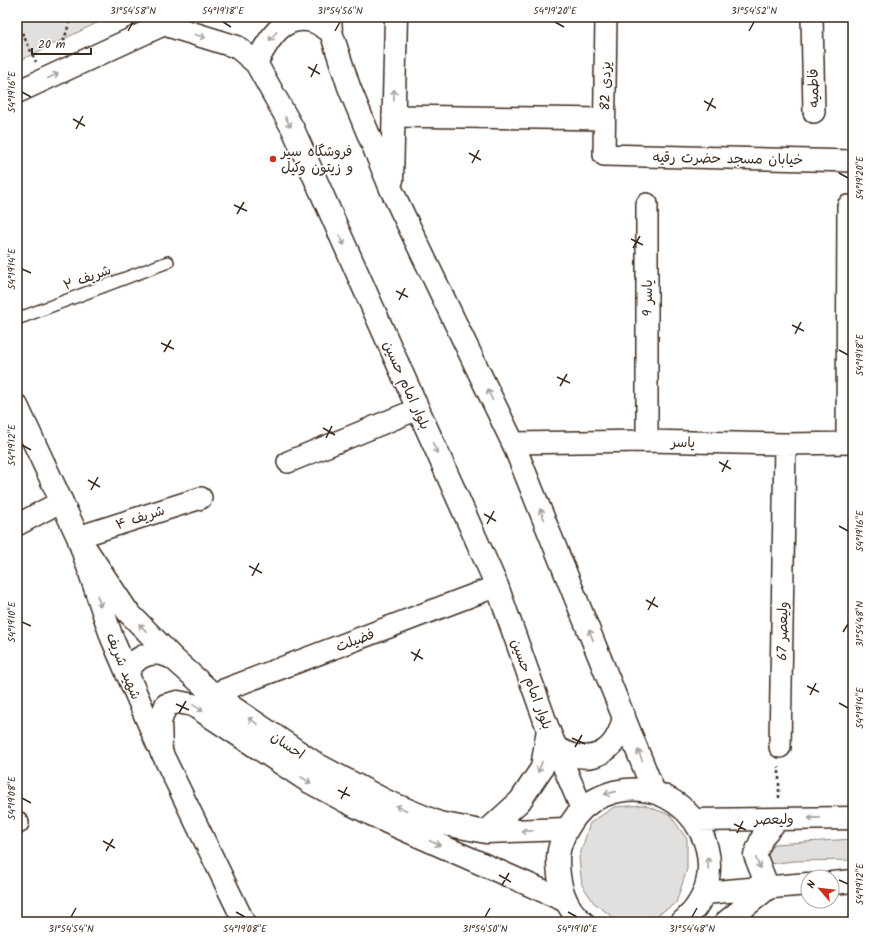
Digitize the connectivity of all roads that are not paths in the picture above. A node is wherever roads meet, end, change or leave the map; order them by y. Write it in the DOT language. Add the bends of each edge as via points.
graph roads {
  1 [pos="396,17"];
  2 [pos="606,17"];
  3 [pos="812,17"];
  4 [pos="171,21"];
  5 [pos="330,24"];
  6 [pos="256,63"];
  7 [pos="17,92"];
  8 [pos="814,112"];
  9 [pos="393,116"];
  10 [pos="604,119"];
  11 [pos="604,155"];
  12 [pos="853,161"];
  13 [pos="391,190"];
  14 [pos="647,204"];
  15 [pos="848,206"];
  16 [pos="168,262"];
  17 [pos="17,319"];
  18 [pos="17,406"];
  19 [pos="418,409"];
  20 [pos="647,441"];
  21 [pos="513,443"];
  22 [pos="850,443"];
  23 [pos="785,444"];
  24 [pos="288,462"];
  25 [pos="201,498"];
  26 [pos="62,501"];
  27 [pos="17,525"];
  28 [pos="78,537"];
  29 [pos="497,586"];
  30 [pos="174,659"];
  31 [pos="131,683"];
  32 [pos="213,694"];
  33 [pos="166,705"];
  34 [pos="624,716"];
  35 [pos="552,739"];
  36 [pos="780,747"];
  37 [pos="161,751"];
  38 [pos="654,792"];
  39 [pos="582,809"];
  40 [pos="778,818"];
  41 [pos="853,818"];
  42 [pos="695,820"];
  43 [pos="566,829"];
  44 [pos="486,832"];
  45 [pos="853,881"];
  46 [pos="840,882"];
  47 [pos="800,885"];
  48 [pos="768,888"];
  49 [pos="704,893"];
  50 [pos="566,901"];
  51 [pos="244,922"];
  52 [pos="583,922"];
  53 [pos="682,922"];
  54 [pos="726,922"];
  9 -- 1 [label="main road, one-way"];
  2 -- 10 [label="street, یزدی 82"];
  3 -- 8 [label="street, فاطمیه"];
  4 -- 6 [label="main road, بلوار امام حسین, one-way" via="236,47"];
  7 -- 4 [label="main road, one-way"];
  5 -- 6 [label="main road, one-way" via="291,21 270,37"];
  5 -- 13 [label="main road" via="349,87"];
  6 -- 19 [label="main road, بلوار امام حسین, one-way" via="292,129"];
  9 -- 10 [label="street"];
  9 -- 13 [label="main road"];
  10 -- 11 [label="street, یزدی 82"];
  11 -- 12 [label="street, خیابان مسجد حضرت رقیه"];
  21 -- 13 [label="main road, one-way"];
  14 -- 20 [label="street, یاسر 9"];
  15 -- 22 [label="street"];
  16 -- 17 [label="lane, شریف ۲"];
  18 -- 26 [label="main road, شهید شریف"];
  19 -- 24 [label="street"];
  19 -- 29 [label="main road, بلوار امام حسین, one-way"];
  20 -- 21 [label="street, یاسر"];
  20 -- 23 [label="street, یاسر"];
  34 -- 21 [label="main road, one-way"];
  22 -- 23 [label="street, یاسر"];
  23 -- 36 [label="street, ولیعصر 67"];
  25 -- 28 [label="street, شریف ۴"];
  26 -- 27 [label="street"];
  26 -- 28 [label="main road, شهید شریف"];
  30 -- 28 [label="main road, احسان, one-way" via="127,611"];
  28 -- 31 [label="main road, شهید شریف, one-way" via="112,638"];
  29 -- 32 [label="street, فضیلت"];
  29 -- 35 [label="main road, بلوار امام حسین"];
  30 -- 31 [label="main road" via="161,654 147,654 135,662"];
  30 -- 32 [label="main road, احسان"];
  31 -- 33 [label="main road, احسان" via="150,702"];
  31 -- 37 [label="main road, شهید شریف"];
  44 -- 32 [label="main road, احسان, one-way" via="439,823 386,802 318,765"];
  33 -- 37 [label="main road" via="160,722"];
  33 -- 50 [label="main road, احسان, one-way" via="178,702 192,705 308,781 347,802"];
  34 -- 35 [label="main road" via="621,731 613,745 600,754 586,758 570,756"];
  38 -- 34 [label="main road, one-way"];
  35 -- 39 [label="main road, بلوار امام حسین"];
  35 -- 44 [label="main road, one-way" via="542,768 520,801"];
  37 -- 51 [label="street, شهید شریف"];
  38 -- 39 [label="main road, one-way" via="628,789 603,795"];
  38 -- 42 [label="main road" via="677,802"];
  39 -- 43 [label="main road"];
  41 -- 40 [label="main road, ولیعصر, one-way"];
  40 -- 42 [label="main road, ولیعصر"];
  40 -- 48 [label="main road, one-way" via="763,836 755,855"];
  49 -- 42 [label="main road, one-way" via="709,868 706,843"];
  43 -- 44 [label="main road, احسان, one-way"];
  43 -- 50 [label="main road" via="558,854 558,878"];
  45 -- 46 [label="main road"];
  47 -- 48 [label="main road"];
  48 -- 49 [label="main road"];
  48 -- 54 [label="main road"];
  49 -- 53 [label="main road" via="690,915"];
  50 -- 52 [label="main road"];
}
